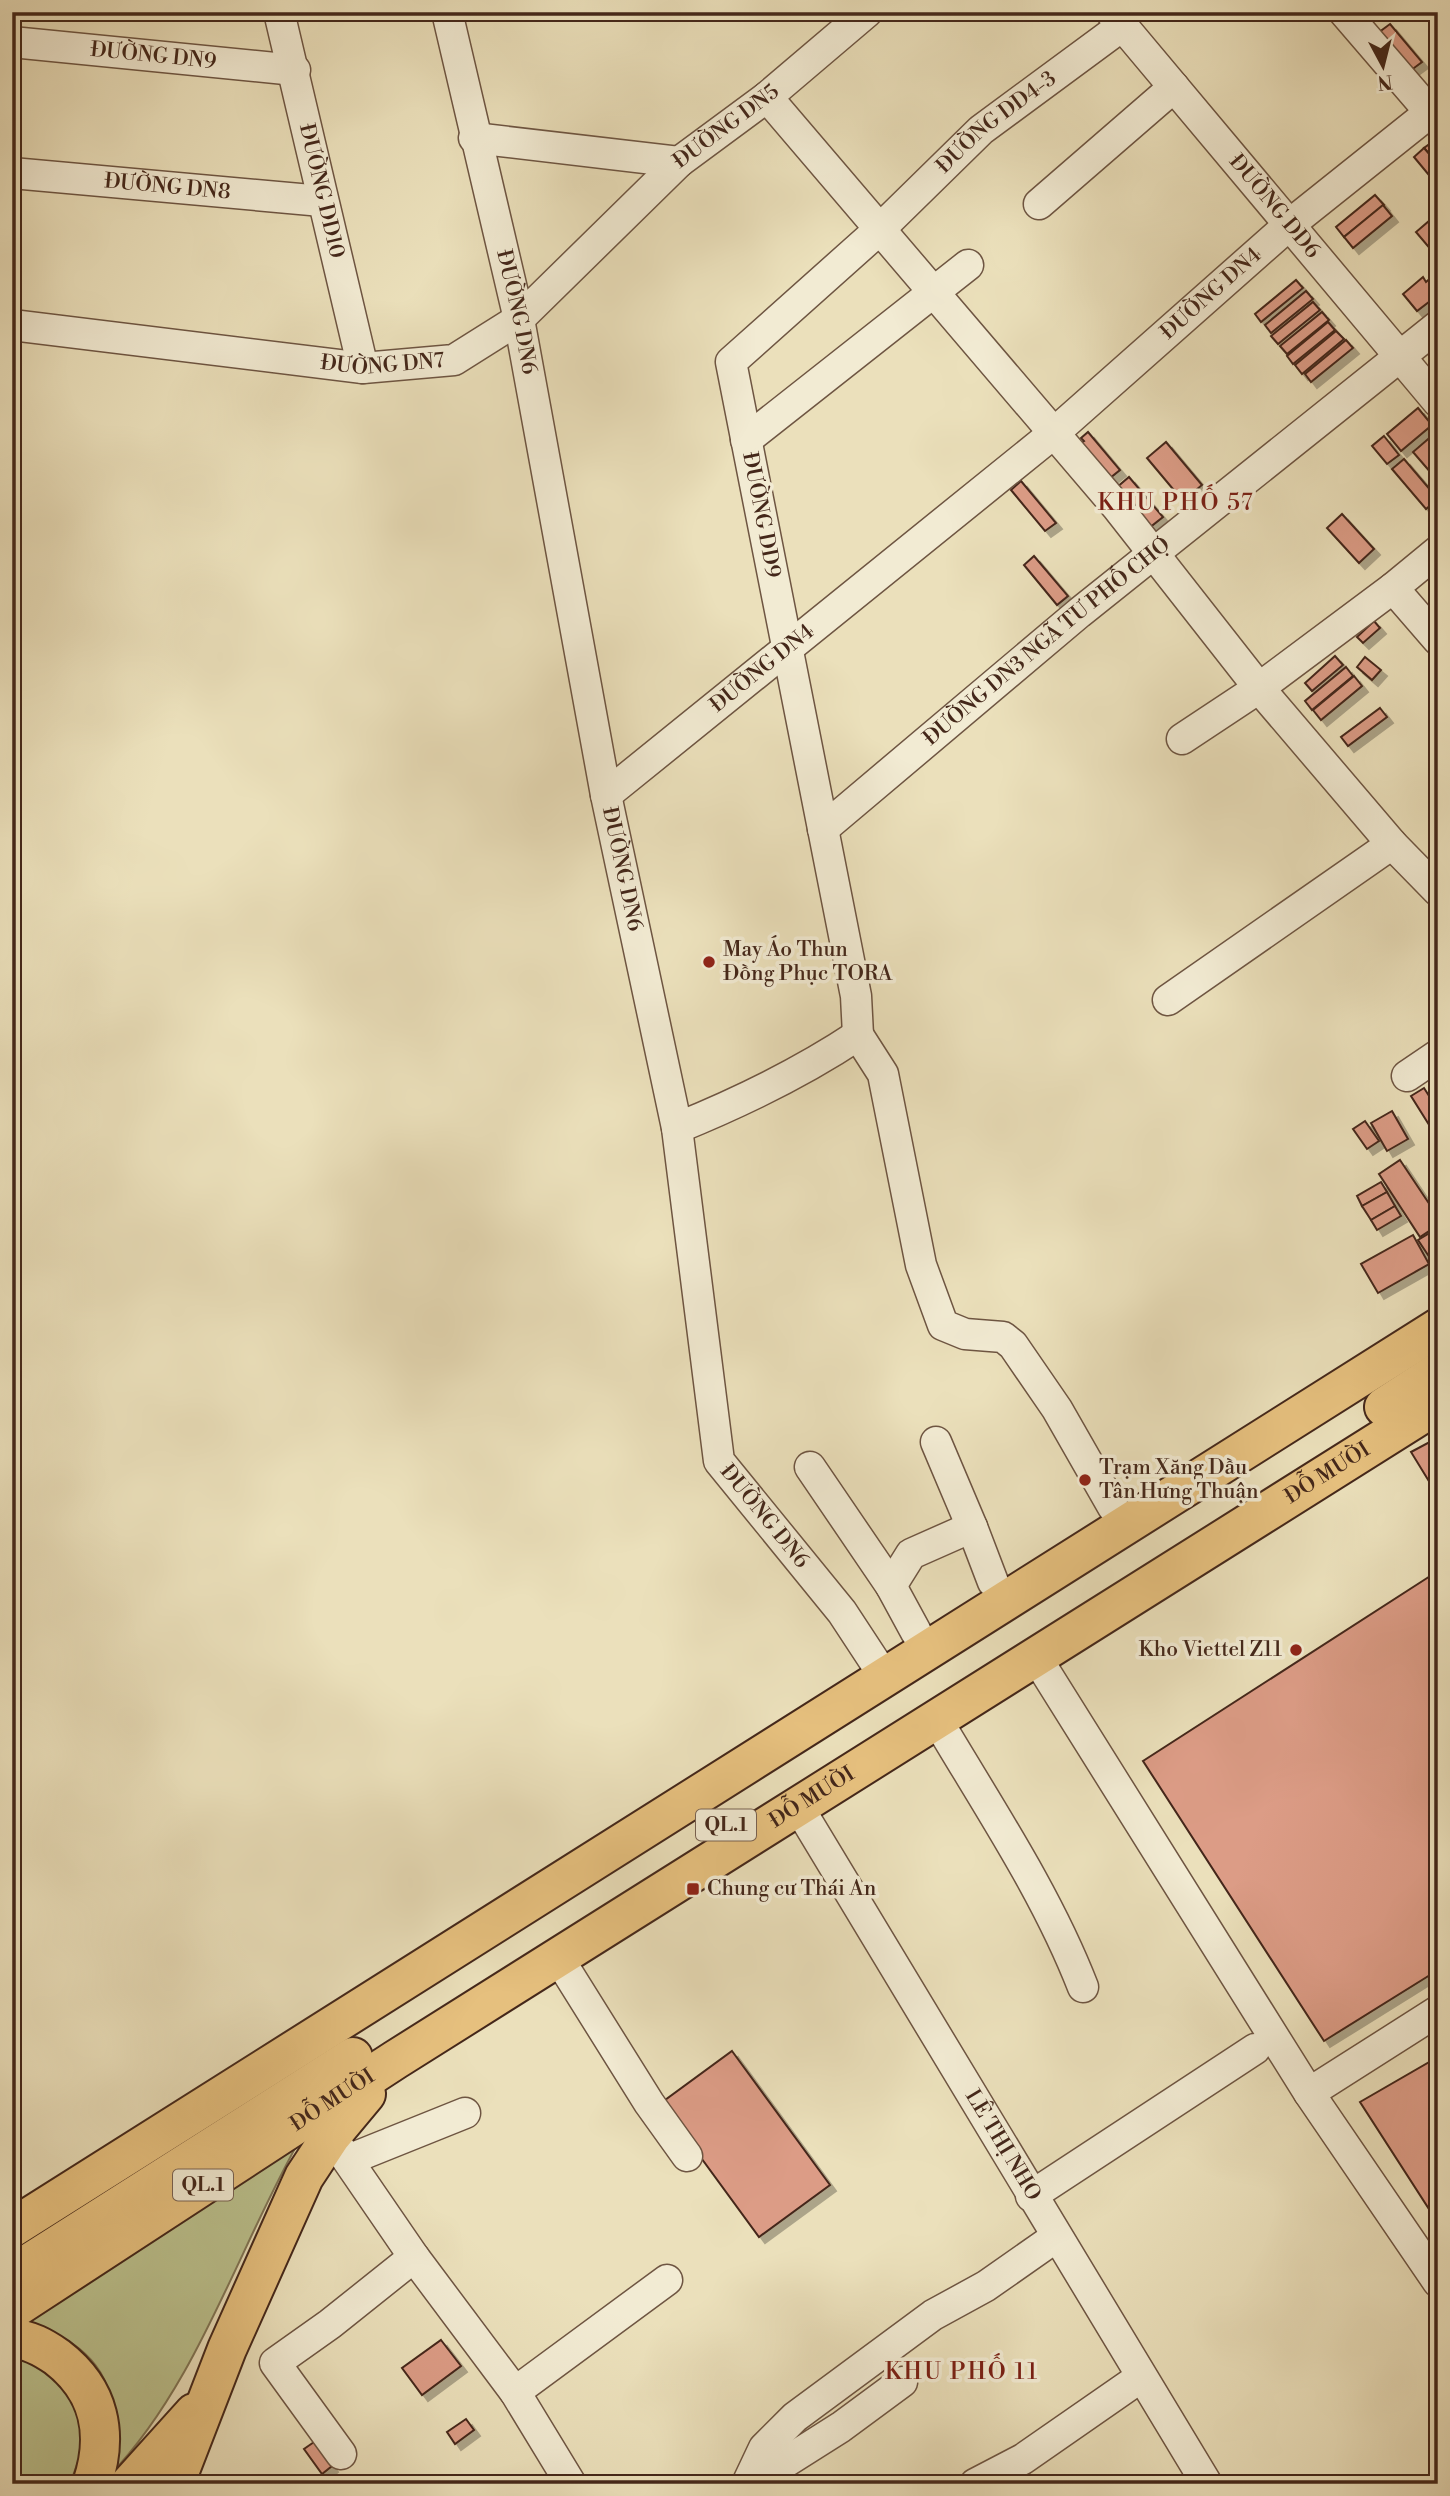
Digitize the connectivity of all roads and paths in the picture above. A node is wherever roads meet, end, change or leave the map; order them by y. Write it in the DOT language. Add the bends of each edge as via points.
graph roads {
  1 [pos="279,12"];
  2 [pos="447,12"];
  3 [pos="867,12"];
  4 [pos="1344,12"];
  5 [pos="1117,19"];
  6 [pos="12,42"];
  7 [pos="295,70"];
  8 [pos="1174,87"];
  9 [pos="767,97"];
  10 [pos="1434,109"];
  11 [pos="474,138"];
  12 [pos="680,162"];
  13 [pos="12,173"];
  14 [pos="322,201"];
  15 [pos="1039,204"];
  16 [pos="1289,225"];
  17 [pos="880,229"];
  18 [pos="968,265"];
  19 [pos="934,293"];
  20 [pos="519,319"];
  21 [pos="12,325"];
  22 [pos="1438,326"];
  23 [pos="1399,357"];
  24 [pos="363,368"];
  25 [pos="1438,402"];
  26 [pos="1054,433"];
  27 [pos="746,440"];
  28 [pos="1438,551"];
  29 [pos="1155,554"];
  30 [pos="1393,588"];
  31 [pos="1438,640"];
  32 [pos="787,649"];
  33 [pos="1259,688"];
  34 [pos="1182,739"];
  35 [pos="606,795"];
  36 [pos="823,829"];
  37 [pos="1392,844"];
  38 [pos="1438,891"];
  39 [pos="1168,1000"];
  40 [pos="858,1035"];
  41 [pos="1438,1055"];
  42 [pos="1407,1076"];
  43 [pos="677,1128"];
  44 [pos="1438,1300"];
  45 [pos="1438,1328"];
  46 [pos="1438,1372"];
  47 [pos="1438,1404"];
  48 [pos="936,1442"];
  49 [pos="810,1467"];
  50 [pos="1113,1507"];
  51 [pos="972,1527"];
  52 [pos="993,1582"];
  53 [pos="891,1586"];
  54 [pos="916,1632"];
  55 [pos="1036,1657"];
  56 [pos="880,1669"];
  57 [pos="937,1720"];
  58 [pos="793,1797"];
  59 [pos="559,1959"];
  60 [pos="1083,1987"];
  61 [pos="456,1994"];
  62 [pos="1438,2011"];
  63 [pos="1255,2049"];
  64 [pos="395,2060"];
  65 [pos="313,2081"];
  66 [pos="1309,2094"];
  67 [pos="466,2113"];
  68 [pos="339,2148"];
  69 [pos="687,2156"];
  70 [pos="1031,2196"];
  71 [pos="12,2198"];
  72 [pos="12,2228"];
  73 [pos="1056,2237"];
  74 [pos="414,2257"];
  75 [pos="12,2274"];
  76 [pos="667,2280"];
  77 [pos="1438,2282"];
  78 [pos="12,2309"];
  79 [pos="12,2339"];
  80 [pos="1141,2377"];
  81 [pos="902,2382"];
  82 [pos="515,2392"];
  83 [pos="209,2395"];
  84 [pos="341,2454"];
  85 [pos="1018,2474"];
  86 [pos="92,2484"];
  87 [pos="130,2484"];
  88 [pos="172,2484"];
  89 [pos="571,2484"];
  90 [pos="749,2484"];
  91 [pos="975,2484"];
  92 [pos="1207,2484"];
  1 -- 7 [label="street, ĐƯỜNG DD10"];
  2 -- 11 [label="street, ĐƯỜNG DN6"];
  3 -- 9 [label="street, ĐƯỜNG DN5"];
  4 -- 10 [label="street"];
  5 -- 8 [label="street, ĐƯỜNG DD6"];
  5 -- 17 [label="street, ĐƯỜNG DD4-3" via="981,130"];
  6 -- 7 [label="street, ĐƯỜNG DN9"];
  7 -- 14 [label="street, ĐƯỜNG DD10"];
  8 -- 15 [label="street"];
  8 -- 16 [label="street, ĐƯỜNG DD6"];
  9 -- 12 [label="street, ĐƯỜNG DN5"];
  9 -- 17 [label="street"];
  10 -- 16 [label="street, ĐƯỜNG DN4"];
  11 -- 12 [label="street, ĐƯỜNG DN5"];
  11 -- 20 [label="street, ĐƯỜNG DN6"];
  12 -- 20 [label="street, ĐƯỜNG DN7"];
  13 -- 14 [label="street, ĐƯỜNG DN8"];
  14 -- 24 [label="street, ĐƯỜNG DD10"];
  16 -- 23 [label="street, ĐƯỜNG DD6"];
  16 -- 26 [label="street, ĐƯỜNG DN4"];
  17 -- 19 [label="street"];
  17 -- 27 [label="street, ĐƯỜNG DD9" via="731,362"];
  18 -- 19 [label="street"];
  19 -- 26 [label="street"];
  19 -- 27 [label="street"];
  20 -- 24 [label="street, ĐƯỜNG DN7" via="454,360"];
  20 -- 35 [label="street, ĐƯỜNG DN6"];
  21 -- 24 [label="street, ĐƯỜNG DN7"];
  22 -- 23 [label="street, ĐƯỜNG DN3 NGÃ TƯ PHỐ CHỢ"];
  23 -- 25 [label="street, ĐƯỜNG DD6"];
  23 -- 29 [label="street, ĐƯỜNG DN3 NGÃ TƯ PHỐ CHỢ"];
  26 -- 29 [label="street"];
  26 -- 32 [label="street, ĐƯỜNG DN4"];
  27 -- 32 [label="street, ĐƯỜNG DD9"];
  28 -- 30 [label="street"];
  29 -- 33 [label="street"];
  29 -- 36 [label="street, ĐƯỜNG DN3 NGÃ TƯ PHỐ CHỢ"];
  30 -- 31 [label="street"];
  30 -- 33 [label="street"];
  32 -- 35 [label="street, ĐƯỜNG DN4"];
  32 -- 36 [label="street, ĐƯỜNG DD9"];
  33 -- 34 [label="street"];
  33 -- 37 [label="street"];
  35 -- 43 [label="street, ĐƯỜNG DN6"];
  36 -- 40 [label="street, ĐƯỜNG DD9" via="856,996"];
  37 -- 38 [label="street"];
  37 -- 39 [label="street"];
  40 -- 43 [label="street" via="811,1066"];
  40 -- 50 [label="street" via="883,1074 921,1265 943,1325 965,1335 1003,1337 1013,1345 1057,1409"];
  41 -- 42 [label="street"];
  43 -- 56 [label="street, ĐƯỜNG DN6" via="719,1461 842,1612"];
  44 -- 50 [label="highway, QL.1"];
  45 -- 56 [label="highway, QL.1"];
  46 -- 58 [label="highway, ĐỖ MƯỜI / QL.1"];
  47 -- 55 [label="highway, ĐỖ MƯỜI / QL.1"];
  48 -- 51 [label="street"];
  49 -- 53 [label="street"];
  50 -- 52 [label="highway, QL.1"];
  51 -- 52 [label="street"];
  51 -- 53 [label="street" via="911,1554"];
  52 -- 54 [label="highway, QL.1"];
  53 -- 54 [label="street"];
  54 -- 56 [label="highway, QL.1"];
  55 -- 57 [label="highway, ĐỖ MƯỜI / QL.1"];
  55 -- 66 [label="street"];
  56 -- 71 [label="highway, QL.1"];
  56 -- 72 [label="highway, QL.1"];
  57 -- 58 [label="highway, ĐỖ MƯỜI / QL.1"];
  57 -- 60 [label="street" via="1026,1865"];
  58 -- 59 [label="highway, ĐỖ MƯỜI / QL.1"];
  58 -- 61 [label="highway, ĐỖ MƯỜI / QL.1"];
  58 -- 70 [label="street, LÊ THỊ NHO"];
  59 -- 64 [label="highway, ĐỖ MƯỜI / QL.1"];
  59 -- 69 [label="street"];
  61 -- 64 [label="highway"];
  61 -- 65 [label="highway, ĐỖ MƯỜI / QL.1"];
  62 -- 66 [label="street"];
  63 -- 70 [label="street"];
  64 -- 65 [label="highway"];
  64 -- 68 [label="highway"];
  64 -- 78 [label="highway, ĐỖ MƯỜI / QL.1"];
  65 -- 75 [label="highway, ĐỖ MƯỜI / QL.1"];
  66 -- 77 [label="street"];
  67 -- 68 [label="street"];
  68 -- 74 [label="street"];
  68 -- 83 [label="highway" via="299,2188"];
  70 -- 73 [label="street, LÊ THỊ NHO"];
  73 -- 80 [label="street, LÊ THỊ NHO"];
  73 -- 90 [label="street" via="986,2286 933,2315 795,2417 764,2448"];
  74 -- 82 [label="street"];
  74 -- 84 [label="street" via="275,2363"];
  76 -- 82 [label="street"];
  79 -- 86 [label="highway" via="46,2349 90,2389 102,2432"];
  80 -- 85 [label="street"];
  80 -- 92 [label="street, LÊ THỊ NHO"];
  81 -- 90 [label="street" via="841,2427"];
  82 -- 89 [label="street"];
  83 -- 87 [label="highway"];
  83 -- 88 [label="highway"];
  85 -- 91 [label="street"];
}
